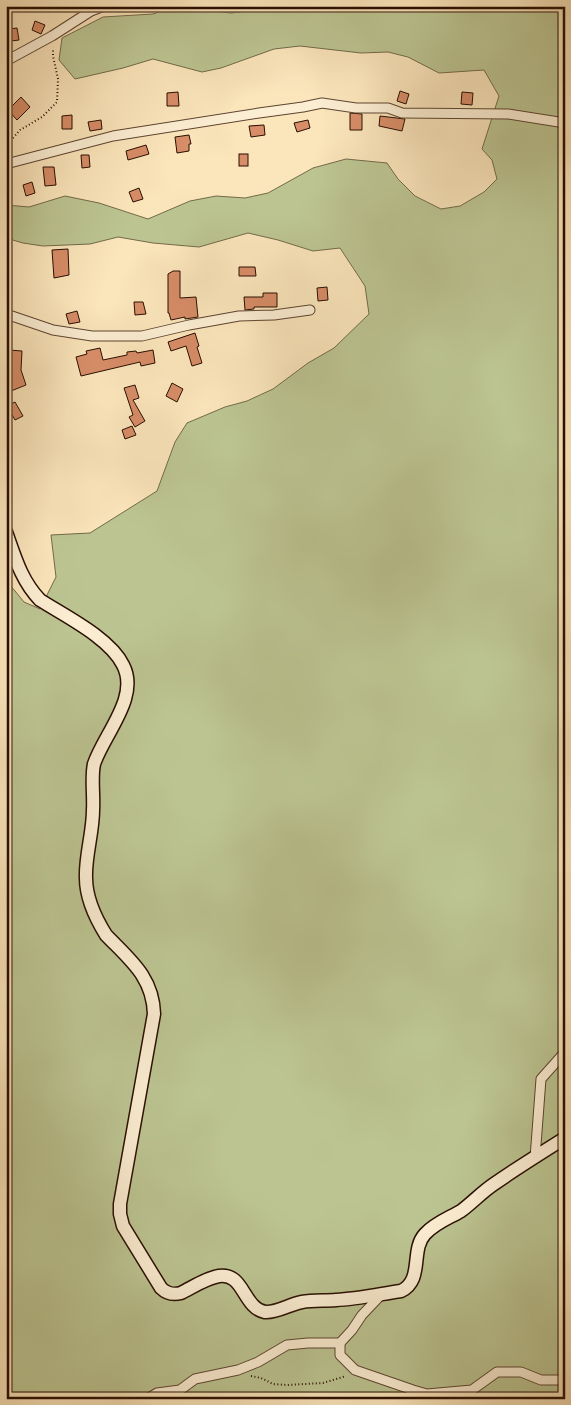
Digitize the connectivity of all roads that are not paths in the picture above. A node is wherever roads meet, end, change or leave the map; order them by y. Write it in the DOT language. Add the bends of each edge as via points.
graph roads {
  1 [pos="104,6"];
  2 [pos="6,61"];
  3 [pos="565,123"];
  4 [pos="6,164"];
  5 [pos="310,310"];
  6 [pos="6,314"];
  7 [pos="6,532"];
  8 [pos="565,1052"];
  9 [pos="565,1138"];
  10 [pos="535,1158"];
  11 [pos="382,1294"];
  12 [pos="340,1343"];
  13 [pos="565,1380"];
  14 [pos="147,1399"];
  1 -- 2 [label="street"];
  3 -- 4 [label="street" via="508,114 402,113 388,108 322,103 113,136"];
  5 -- 6 [label="street" via="239,316 142,336 92,336 53,330"];
  7 -- 11 [label="street" via="23,577 33,592 109,647 123,664 128,680 125,699 94,767 86,878 88,893 102,929 141,972 154,1004 120,1204 123,1226 161,1288 170,1294 181,1293 221,1275 235,1280 252,1304 264,1312 300,1302"];
  8 -- 10 [label="street" via="540,1079"];
  9 -- 10 [label="street"];
  10 -- 11 [label="street" via="427,1232 421,1239 412,1283 401,1291"];
  11 -- 12 [label="street"];
  12 -- 13 [label="street" via="340,1355 355,1370 427,1394 472,1390 497,1372 521,1372 541,1380"];
  12 -- 14 [label="street" via="288,1346 238,1370 195,1379 180,1390 157,1392"];
}
